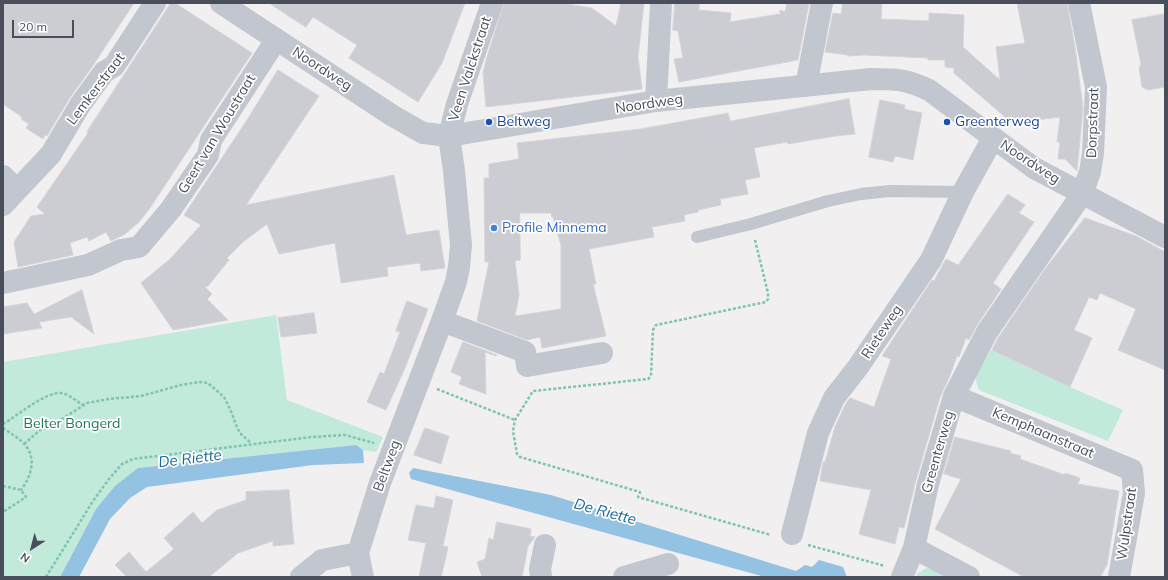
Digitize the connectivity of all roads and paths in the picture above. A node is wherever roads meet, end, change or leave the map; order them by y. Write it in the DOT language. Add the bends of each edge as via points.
graph roads {
  1 [pos="155,3"];
  2 [pos="221,3"];
  3 [pos="492,3"];
  4 [pos="661,3"];
  5 [pos="822,3"];
  6 [pos="1079,3"];
  7 [pos="276,40"];
  8 [pos="806,86"];
  9 [pos="656,101"];
  10 [pos="450,136"];
  11 [pos="993,138"];
  12 [pos="8,190"];
  13 [pos="963,192"];
  14 [pos="1082,194"];
  15 [pos="751,224"];
  16 [pos="697,236"];
  17 [pos="1165,236"];
  18 [pos="3,283"];
  19 [pos="442,321"];
  20 [pos="602,353"];
  21 [pos="419,382"];
  22 [pos="954,396"];
  23 [pos="83,405"];
  24 [pos="515,420"];
  25 [pos="3,424"];
  26 [pos="3,428"];
  27 [pos="24,444"];
  28 [pos="252,444"];
  29 [pos="393,448"];
  30 [pos="1132,470"];
  31 [pos="3,486"];
  32 [pos="21,490"];
  33 [pos="3,512"];
  34 [pos="791,538"];
  35 [pos="545,545"];
  36 [pos="914,548"];
  37 [pos="358,553"];
  38 [pos="668,564"];
  39 [pos="903,574"];
  40 [pos="46,577"];
  41 [pos="301,577"];
  42 [pos="363,577"];
  43 [pos="541,577"];
  44 [pos="624,577"];
  45 [pos="969,577"];
  46 [pos="1119,577"];
  1 -- 12 [label="street, Lemkerstraat" via="114,66 104,72 80,105 51,154"];
  2 -- 7 [label="street, Noordweg"];
  3 -- 10 [label="street, Veen Valckstraat" via="457,104"];
  4 -- 9 [label="street"];
  5 -- 8 [label="street"];
  6 -- 14 [label="street, Dorpstraat" via="1096,87 1093,153 1090,172"];
  7 -- 10 [label="street, Noordweg" via="393,116 424,132"];
  7 -- 18 [label="street, Geert van Woustraat" via="211,140 208,155 172,209 139,247 121,250 88,265"];
  8 -- 9 [label="street, Noordweg"];
  8 -- 11 [label="street, Noordweg" via="871,79 897,79 914,83 929,90"];
  9 -- 10 [label="street, Noordweg"];
  10 -- 19 [label="street, Beltweg" via="461,245 456,282"];
  11 -- 13 [label="street, Rieteweg"];
  11 -- 14 [label="street, Noordweg" via="1034,168"];
  13 -- 15 [label="lane" via="890,191 861,194"];
  13 -- 34 [label="street, Rieteweg" via="931,260 834,398 818,433"];
  14 -- 17 [label="street, Noordweg"];
  14 -- 22 [label="street, Greenterweg" via="987,332"];
  15 -- 16 [label="lane"];
  15 -- 24 [label="path" via="768,293 766,302 656,325 653,330 651,376 648,379 533,391"];
  19 -- 20 [label="street" via="526,352 527,366"];
  19 -- 21 [label="street, Beltweg"];
  21 -- 24 [label="path"];
  21 -- 29 [label="street, Beltweg"];
  22 -- 30 [label="street, Kemphaanstraat"];
  22 -- 36 [label="street, Greenterweg" via="928,484"];
  23 -- 25 [label="path" via="61,393 53,394"];
  23 -- 27 [label="path" via="40,430"];
  23 -- 28 [label="path" via="140,396 181,385 199,382 208,384 224,397 240,433"];
  24 -- 34 [label="path" via="513,431 517,454 520,457 640,492 638,497"];
  26 -- 27 [label="path"];
  27 -- 32 [label="path" via="31,457 32,466 28,481"];
  28 -- 29 [label="path" via="345,435"];
  28 -- 40 [label="path" via="133,459 122,464 93,501"];
  29 -- 37 [label="street, Beltweg"];
  30 -- 46 [label="street, Wulpstraat" via="1134,493"];
  31 -- 32 [label="path"];
  32 -- 33 [label="path" via="26,497"];
  34 -- 39 [label="path"];
  35 -- 43 [label="street"];
  36 -- 39 [label="street, Greenterweg"];
  36 -- 45 [label="street"];
  37 -- 41 [label="street" via="322,560"];
  37 -- 42 [label="street"];
  38 -- 44 [label="street"];
}
